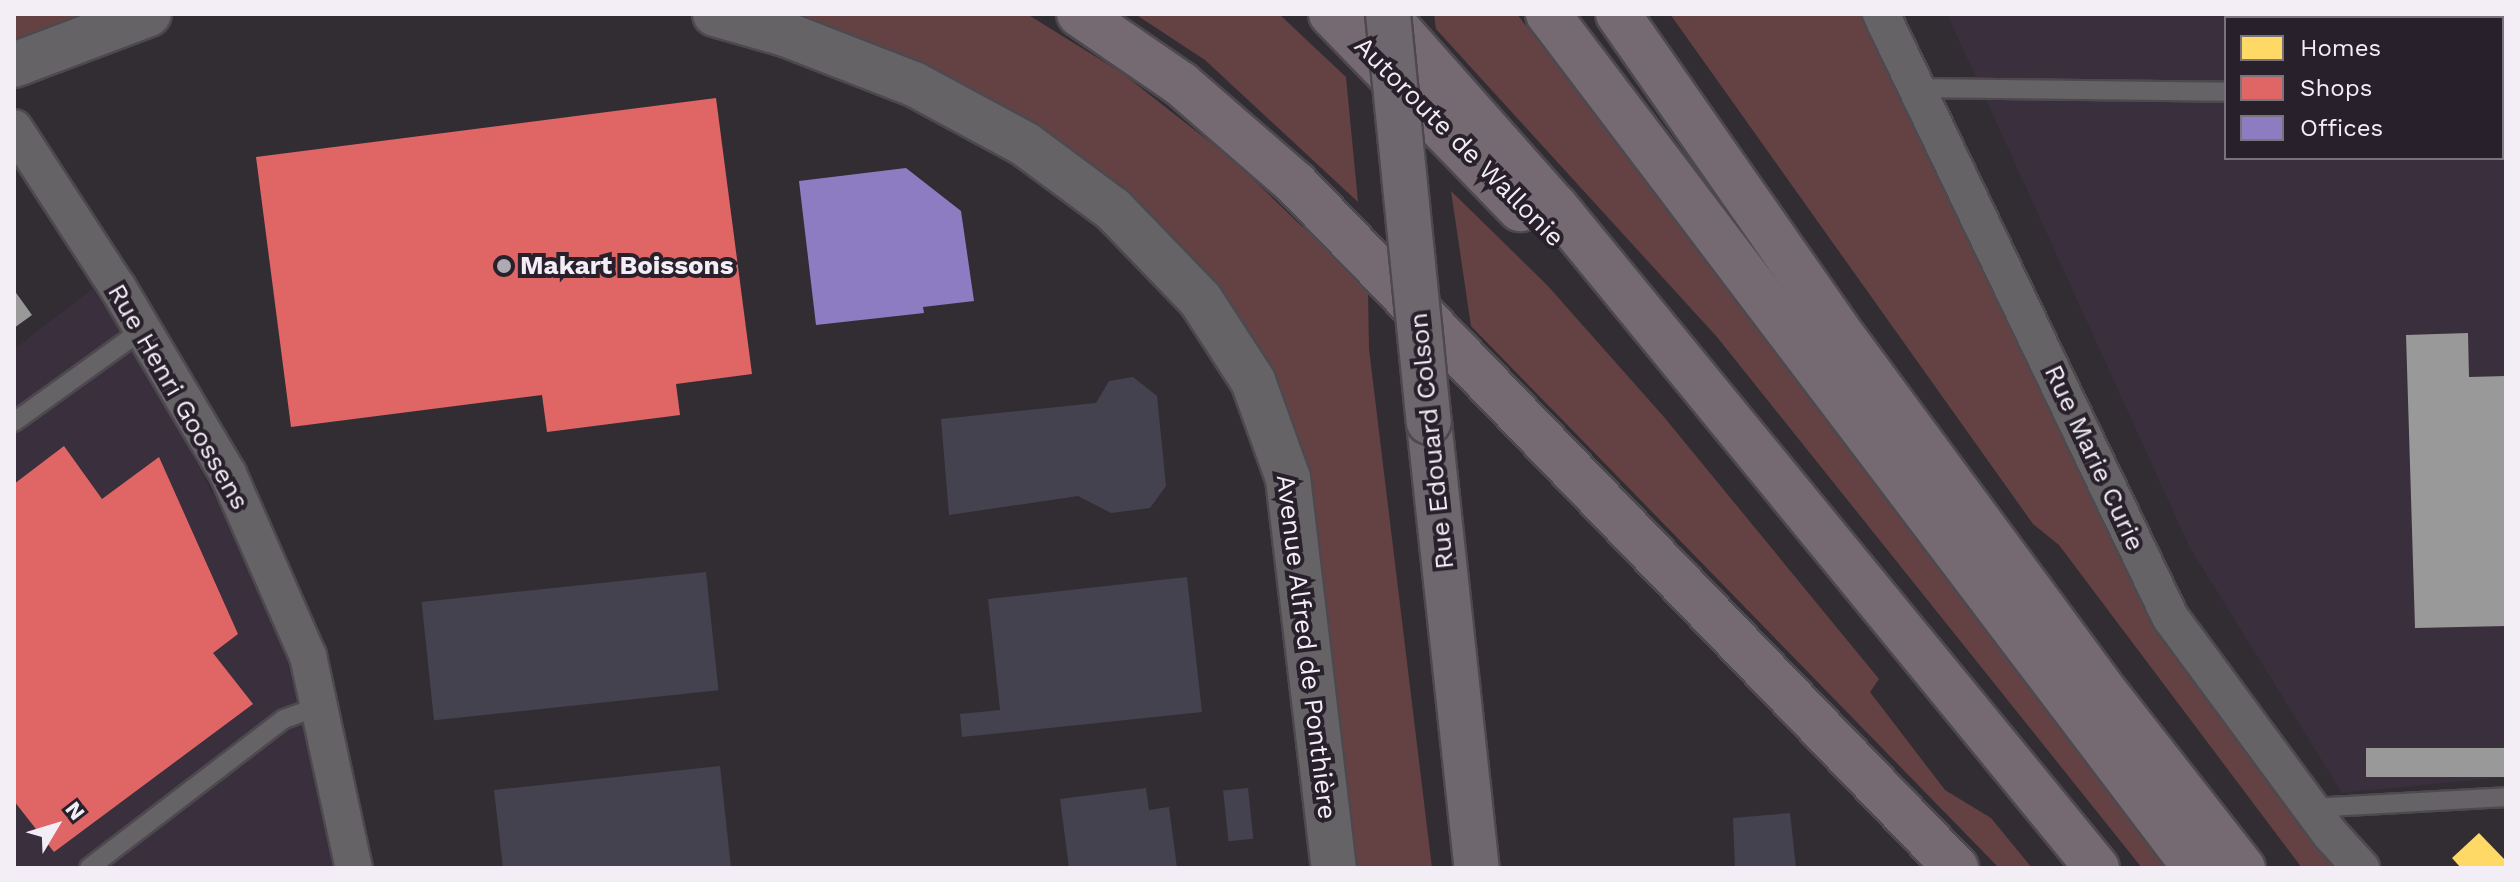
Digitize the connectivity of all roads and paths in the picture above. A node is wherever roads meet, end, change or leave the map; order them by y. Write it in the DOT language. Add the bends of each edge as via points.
graph roads {
  1 [pos="149,14"];
  2 [pos="715,14"];
  3 [pos="1079,14"];
  4 [pos="1331,14"];
  5 [pos="1387,14"];
  6 [pos="1548,14"];
  7 [pos="1618,14"];
  8 [pos="1881,14"];
  9 [pos="14,65"];
  10 [pos="1918,88"];
  11 [pos="2224,92"];
  12 [pos="14,128"];
  13 [pos="1627,298"];
  14 [pos="142,330"];
  15 [pos="14,422"];
  16 [pos="319,706"];
  17 [pos="2506,797"];
  18 [pos="2311,808"];
  19 [pos="89,868"];
  20 [pos="354,868"];
  21 [pos="1334,868"];
  22 [pos="1477,868"];
  23 [pos="1956,868"];
  24 [pos="2097,868"];
  25 [pos="2195,868"];
  26 [pos="2243,868"];
  27 [pos="2361,868"];
  1 -- 9 [label="street"];
  2 -- 21 [label="street, Avenue Alfred de Ponthière" via="785,34 914,84 1025,144 1113,209 1200,299 1253,381 1288,478"];
  3 -- 23 [label="highway" via="1181,84 1296,184"];
  4 -- 13 [label="highway, Autoroute de Wallonie" via="1533,222"];
  5 -- 13 [label="highway" via="1556,207"];
  5 -- 22 [label="main road, Rue Edouard Colson, bridge"];
  6 -- 25 [label="highway"];
  7 -- 26 [label="highway" via="1892,403 2099,684"];
  8 -- 10 [label="street, Rue Marie Curie"];
  10 -- 11 [label="lane"];
  10 -- 18 [label="street, Rue Marie Curie" via="2170,617"];
  12 -- 14 [label="street, Rue Henri Goossens"];
  13 -- 24 [label="highway"];
  14 -- 15 [label="lane"];
  14 -- 16 [label="street, Rue Henri Goossens" via="228,474 308,656"];
  16 -- 19 [label="lane" via="284,719"];
  16 -- 20 [label="street, Rue Henri Goossens"];
  17 -- 18 [label="lane"];
  18 -- 27 [label="street, Rue Marie Curie"];
}
